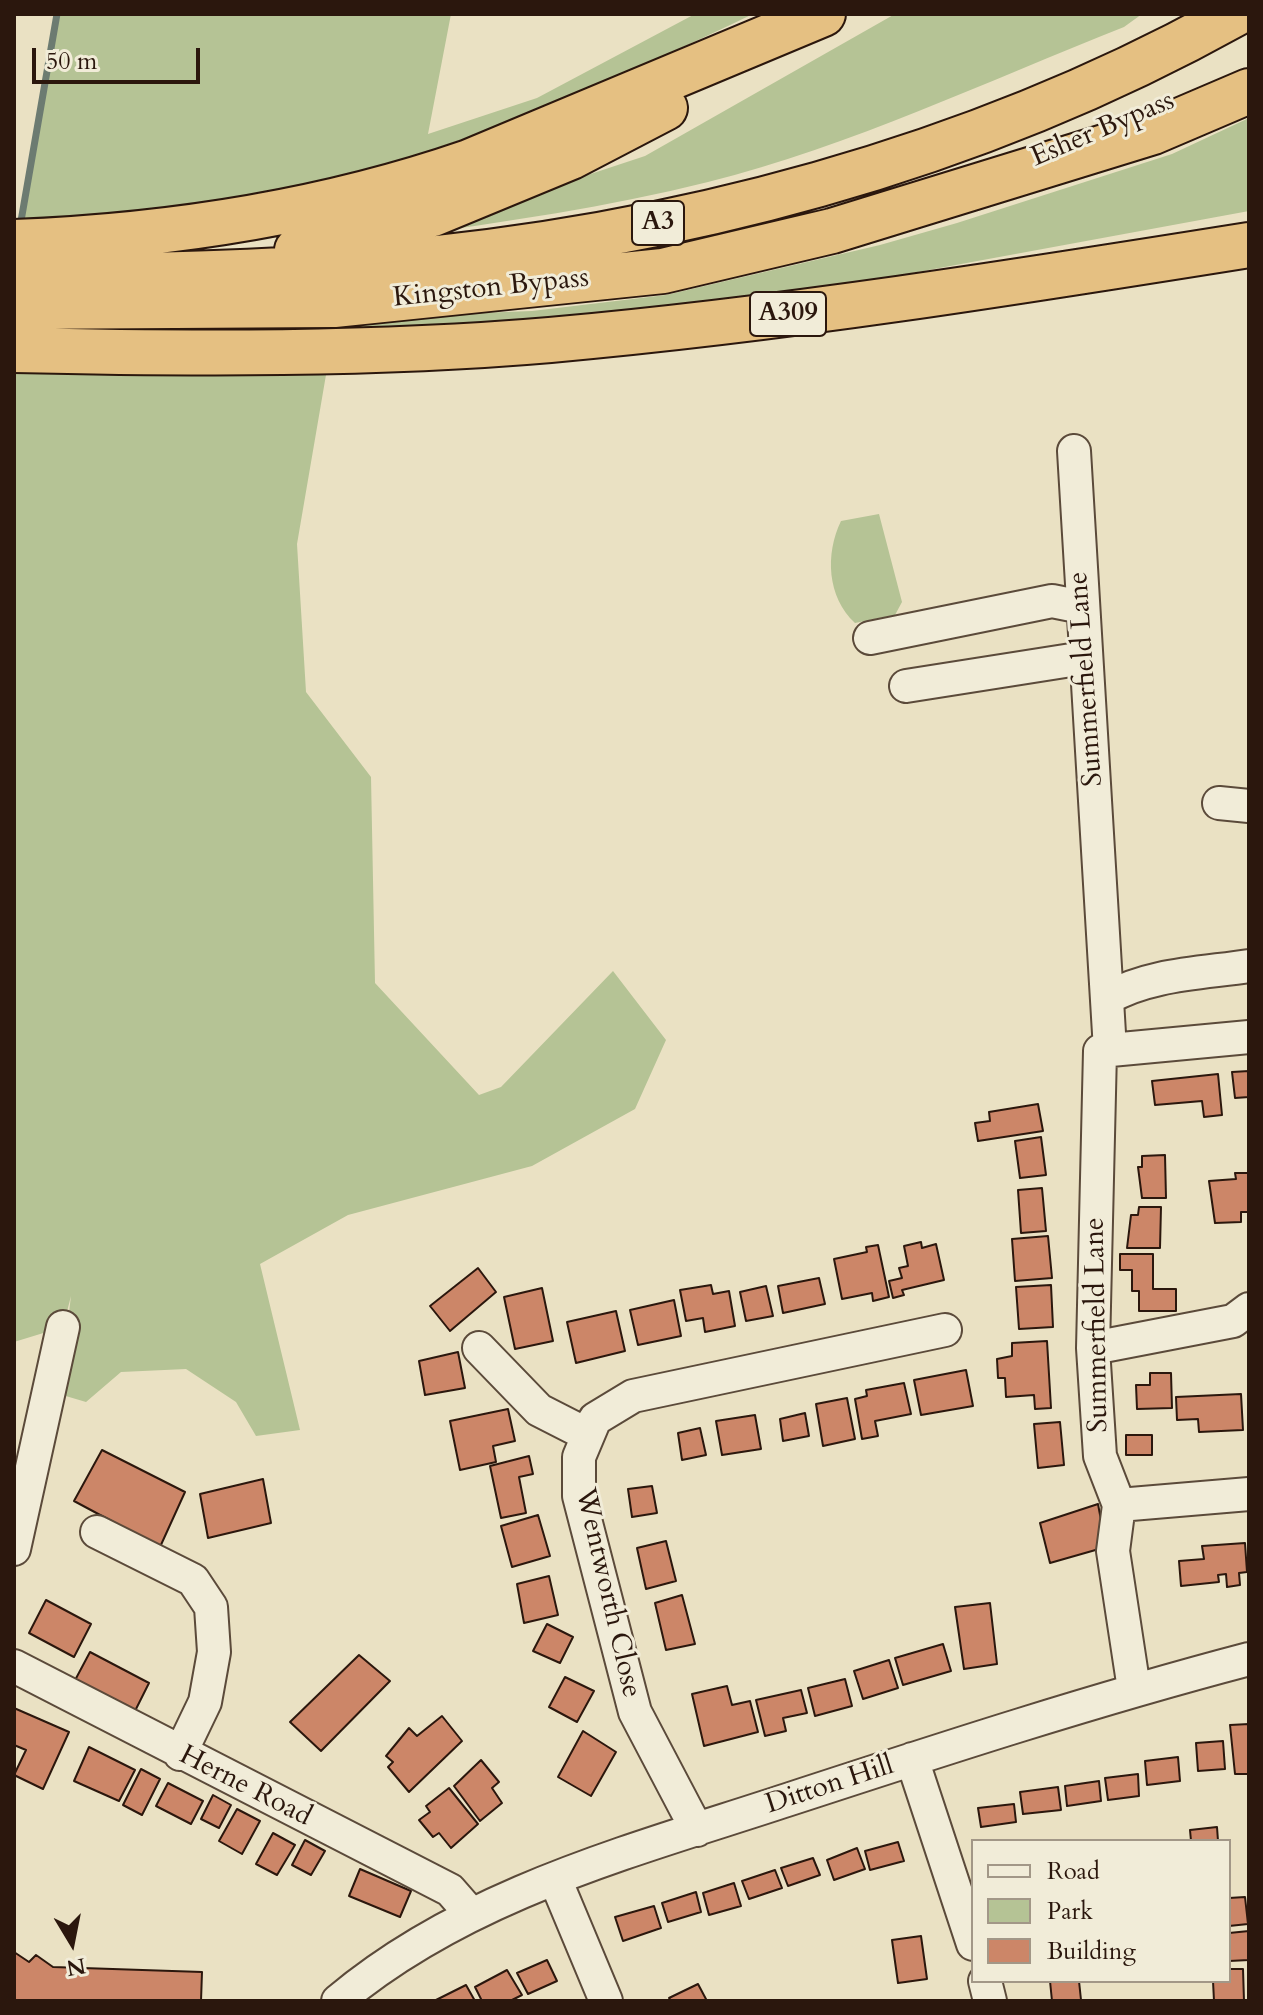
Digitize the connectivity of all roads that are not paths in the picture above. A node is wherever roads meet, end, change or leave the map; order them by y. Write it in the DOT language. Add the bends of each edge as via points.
graph roads {
  1 [pos="825,14"];
  2 [pos="1235,14"];
  3 [pos="1249,67"];
  4 [pos="1249,91"];
  5 [pos="957,192"];
  6 [pos="14,242"];
  7 [pos="1249,245"];
  8 [pos="190,274"];
  9 [pos="14,278"];
  10 [pos="14,307"];
  11 [pos="14,350"];
  12 [pos="1074,451"];
  13 [pos="1082,607"];
  14 [pos="870,638"];
  15 [pos="1084,658"];
  16 [pos="906,686"];
  17 [pos="1249,966"];
  18 [pos="1108,998"];
  19 [pos="1249,1037"];
  20 [pos="1105,1050"];
  21 [pos="1249,1309"];
  22 [pos="63,1327"];
  23 [pos="945,1330"];
  24 [pos="479,1348"];
  25 [pos="1093,1348"];
  26 [pos="588,1435"];
  27 [pos="1249,1494"];
  28 [pos="1119,1505"];
  29 [pos="97,1532"];
  30 [pos="14,1549"];
  31 [pos="1249,1659"];
  32 [pos="14,1666"];
  33 [pos="1134,1689"];
  34 [pos="180,1754"];
  35 [pos="912,1759"];
  36 [pos="697,1830"];
  37 [pos="555,1879"];
  38 [pos="471,1914"];
  39 [pos="971,1938"];
  40 [pos="338,2001"];
  41 [pos="606,2001"];
  1 -- 6 [label="highway" via="484,156 347,200 114,238"];
  1 -- 8 [label="highway" via="655,114 492,191 433,214"];
  2 -- 8 [label="highway, Esher Bypass / A3" via="1176,47 1065,95 883,166 684,218 495,251 326,268"];
  3 -- 5 [label="highway, Esher Bypass / A3"];
  4 -- 5 [label="highway, A3" via="1153,132"];
  5 -- 10 [label="highway, Kingston Bypass / A3" via="832,231 663,271 334,305"];
  7 -- 11 [label="highway, A309" via="736,322 546,340 323,350"];
  8 -- 9 [label="highway, A3"];
  12 -- 13 [label="street, Summerfield Lane"];
  13 -- 14 [label="street" via="1052,601"];
  13 -- 15 [label="street, Summerfield Lane"];
  15 -- 16 [label="street"];
  15 -- 18 [label="street, Summerfield Lane"];
  17 -- 18 [label="street" via="1173,978"];
  18 -- 20 [label="street, Summerfield Lane"];
  19 -- 20 [label="street"];
  20 -- 25 [label="street, Summerfield Lane"];
  21 -- 25 [label="street" via="1233,1321"];
  22 -- 30 [label="street"];
  23 -- 26 [label="street" via="633,1396 595,1419"];
  24 -- 26 [label="street" via="539,1410"];
  25 -- 28 [label="street, Summerfield Lane" via="1100,1456"];
  26 -- 36 [label="street, Wentworth Close" via="579,1457 579,1496 635,1712"];
  27 -- 28 [label="street"];
  28 -- 33 [label="street, Summerfield Lane" via="1113,1551"];
  29 -- 34 [label="street" via="193,1580 211,1607 214,1652 205,1702"];
  31 -- 33 [label="street, Ditton Hill"];
  32 -- 34 [label="street, Herne Road"];
  33 -- 35 [label="street, Ditton Hill"];
  34 -- 38 [label="street, Herne Road" via="450,1890"];
  35 -- 36 [label="street, Ditton Hill"];
  35 -- 39 [label="street"];
  36 -- 37 [label="street, Ditton Hill"];
  37 -- 38 [label="street, Ditton Hill"];
  37 -- 41 [label="street"];
  38 -- 40 [label="street, Ditton Hill"];
}
